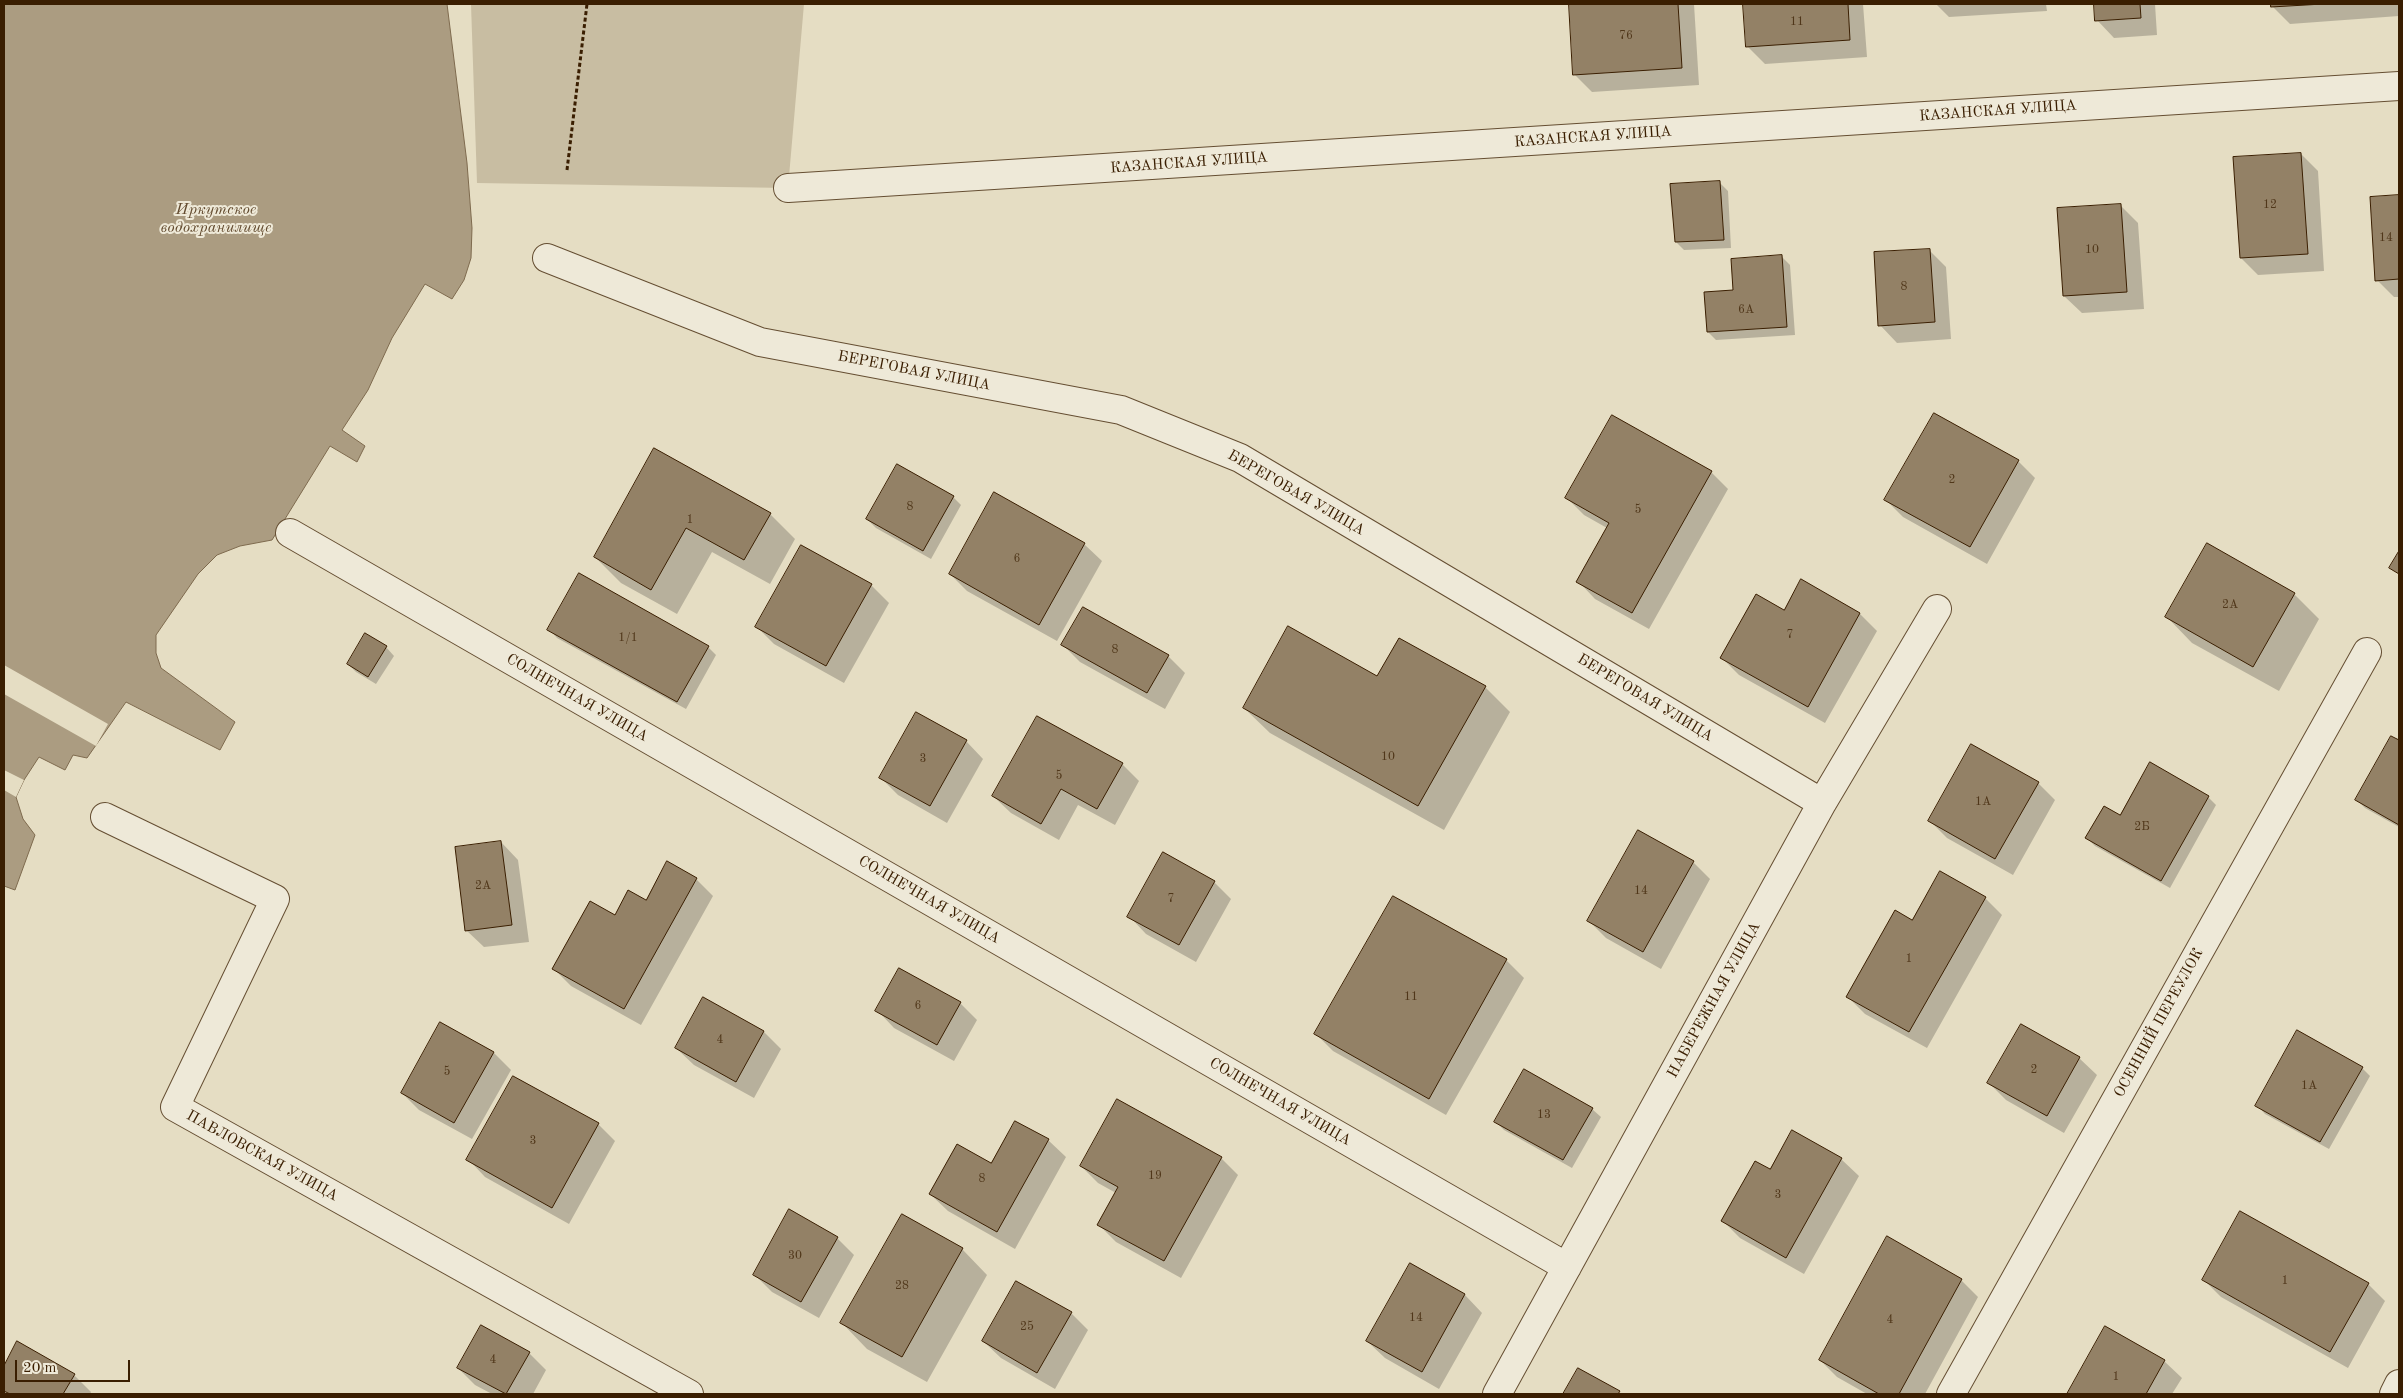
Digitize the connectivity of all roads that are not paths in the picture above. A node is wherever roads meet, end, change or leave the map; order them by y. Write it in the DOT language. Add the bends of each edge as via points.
graph roads {
  1 [pos="2399,86"];
  2 [pos="788,188"];
  3 [pos="547,258"];
  4 [pos="290,533"];
  5 [pos="1937,609"];
  6 [pos="2367,652"];
  7 [pos="1822,803"];
  8 [pos="106,817"];
  9 [pos="1567,1267"];
  10 [pos="2399,1384"];
  11 [pos="689,1394"];
  12 [pos="1497,1394"];
  13 [pos="1951,1394"];
  14 [pos="2394,1394"];
  1 -- 2 [label="street, КАЗАНСКАЯ УЛИЦА"];
  3 -- 7 [label="street, БЕРЕГОВАЯ УЛИЦА" via="760,342 1121,410 1240,458"];
  4 -- 9 [label="street, СОЛНЕЧНАЯ УЛИЦА"];
  5 -- 7 [label="street, НАБЕРЕЖНАЯ УЛИЦА"];
  6 -- 13 [label="street, ОСЕННИЙ ПЕРЕУЛОК"];
  7 -- 9 [label="street, НАБЕРЕЖНАЯ УЛИЦА"];
  8 -- 11 [label="street, ПАВЛОВСКАЯ УЛИЦА" via="275,899 175,1107"];
  9 -- 12 [label="street, НАБЕРЕЖНАЯ УЛИЦА"];
  10 -- 14 [label="street"];
}
